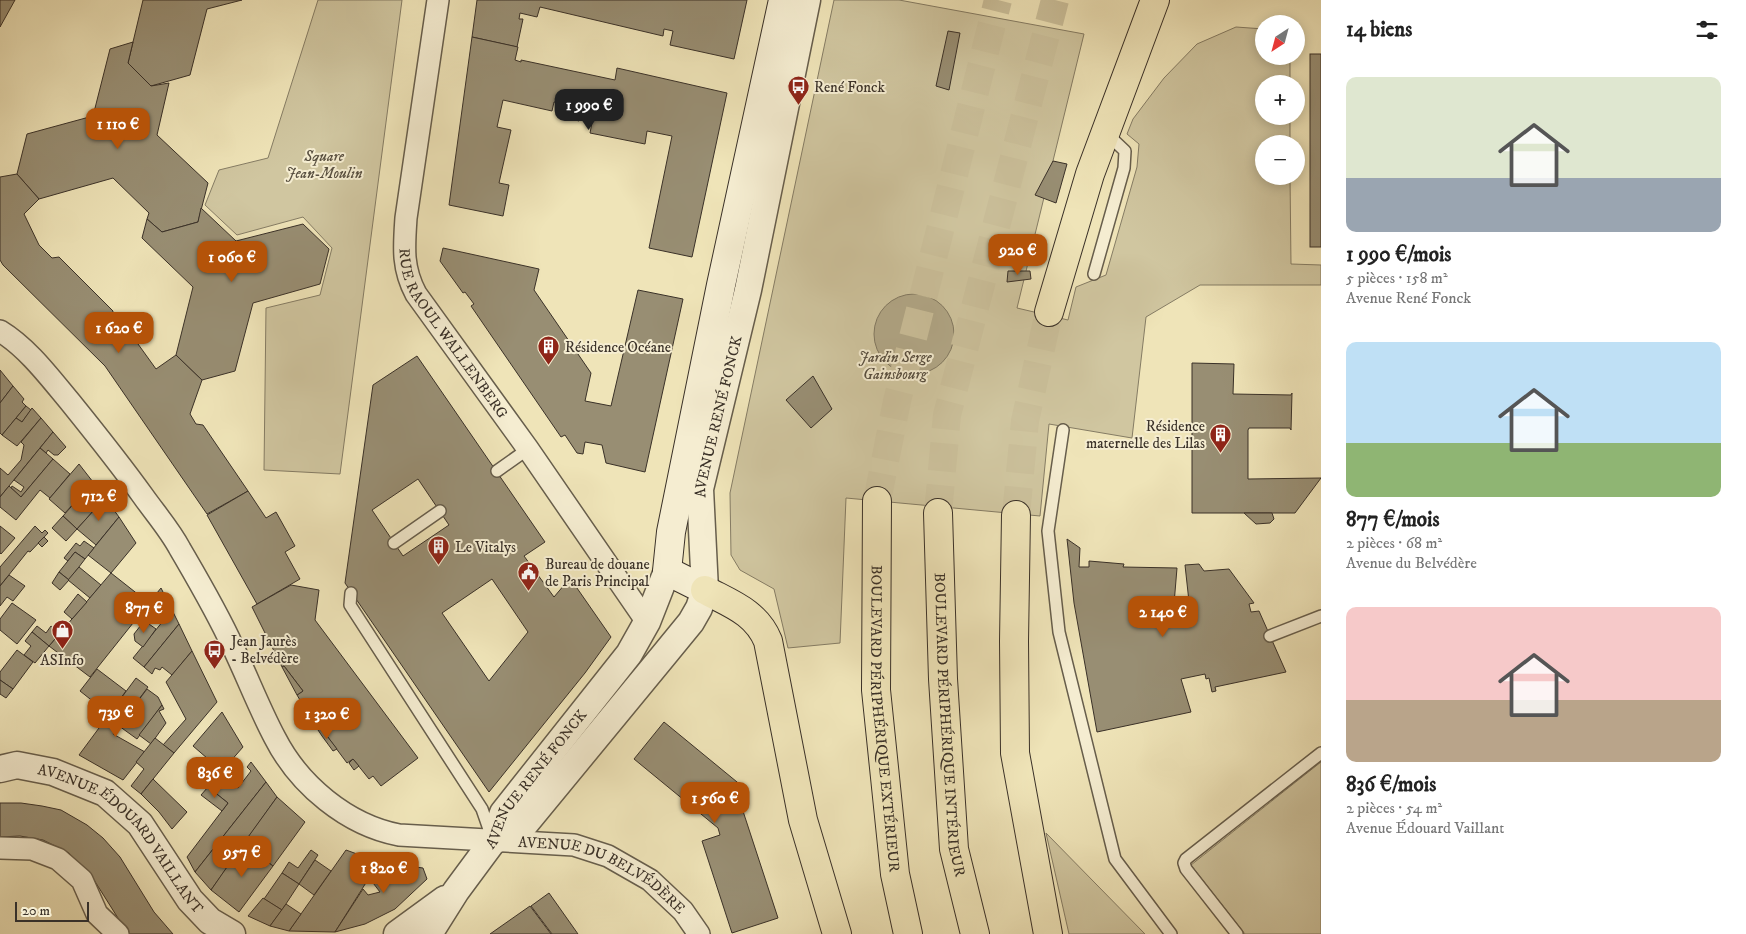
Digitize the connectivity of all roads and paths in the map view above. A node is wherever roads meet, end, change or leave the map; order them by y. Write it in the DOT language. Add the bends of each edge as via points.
graph roads {
  1 [pos="438,0"];
  2 [pos="783,0"];
  3 [pos="807,0"];
  4 [pos="1155,0"];
  5 [pos="1106,132"];
  6 [pos="1094,274"];
  7 [pos="1048,312"];
  8 [pos="0,331"];
  9 [pos="1063,430"];
  10 [pos="528,450"];
  11 [pos="497,471"];
  12 [pos="877,501"];
  13 [pos="440,511"];
  14 [pos="938,513"];
  15 [pos="1016,515"];
  16 [pos="394,544"];
  17 [pos="668,571"];
  18 [pos="705,590"];
  19 [pos="352,593"];
  20 [pos="1321,616"];
  21 [pos="647,622"];
  22 [pos="1270,636"];
  23 [pos="1321,753"];
  24 [pos="0,769"];
  25 [pos="493,841"];
  26 [pos="0,848"];
  27 [pos="456,891"];
  28 [pos="118,934"];
  29 [pos="232,934"];
  30 [pos="397,934"];
  31 [pos="429,934"];
  32 [pos="699,934"];
  33 [pos="836,934"];
  34 [pos="908,934"];
  35 [pos="976,934"];
  36 [pos="1048,934"];
  37 [pos="1171,934"];
  38 [pos="1237,934"];
  1 -- 10 [label="street, RUE RAOUL WALLENBERG" via="406,218 405,267 416,294"];
  2 -- 17 [label="main road, AVENUE RENÉ FONCK" via="721,285 672,532"];
  3 -- 18 [label="street, AVENUE RENÉ FONCK" via="748,290 700,489"];
  4 -- 5 [label="highway"];
  5 -- 6 [label="lane" via="1125,151 1124,168"];
  5 -- 7 [label="highway"];
  8 -- 25 [label="street, AVENUE DU BELVÉDÈRE" via="13,339 59,388 115,456 179,546 228,637 275,739 313,787 343,813 379,831 399,836"];
  9 -- 37 [label="lane" via="1048,532 1059,632 1114,859"];
  10 -- 11 [label="lane"];
  10 -- 21 [label="street, RUE RAOUL WALLENBERG"];
  12 -- 34 [label="highway, BOULEVARD PÉRIPHÉRIQUE EXTÉRIEUR" via="876,690 895,874"];
  13 -- 16 [label="lane"];
  14 -- 35 [label="highway, BOULEVARD PÉRIPHÉRIQUE INTÉRIEUR" via="943,679 954,848"];
  15 -- 36 [label="highway" via="1015,753"];
  17 -- 18 [label="main road"];
  17 -- 21 [label="street, AVENUE RENÉ FONCK"];
  18 -- 25 [label="street, AVENUE RENÉ FONCK" via="691,622 543,803 520,830"];
  18 -- 33 [label="highway" via="752,616 768,642 803,820"];
  19 -- 25 [label="lane" via="350,605 482,809"];
  20 -- 22 [label="lane"];
  21 -- 25 [label="street, AVENUE RENÉ FONCK" via="629,654 503,813"];
  23 -- 38 [label="lane" via="1184,863"];
  24 -- 29 [label="street, AVENUE ÉDOUARD VAILLANT" via="16,765 53,772 105,793 140,824 190,900 210,921"];
  25 -- 27 [label="street"];
  25 -- 32 [label="street, AVENUE DU BELVÉDÈRE" via="574,845 608,856 650,880 683,911"];
  26 -- 28 [label="street" via="32,849 58,859 82,880 96,914"];
  27 -- 30 [label="street"];
  27 -- 31 [label="street"];
}
